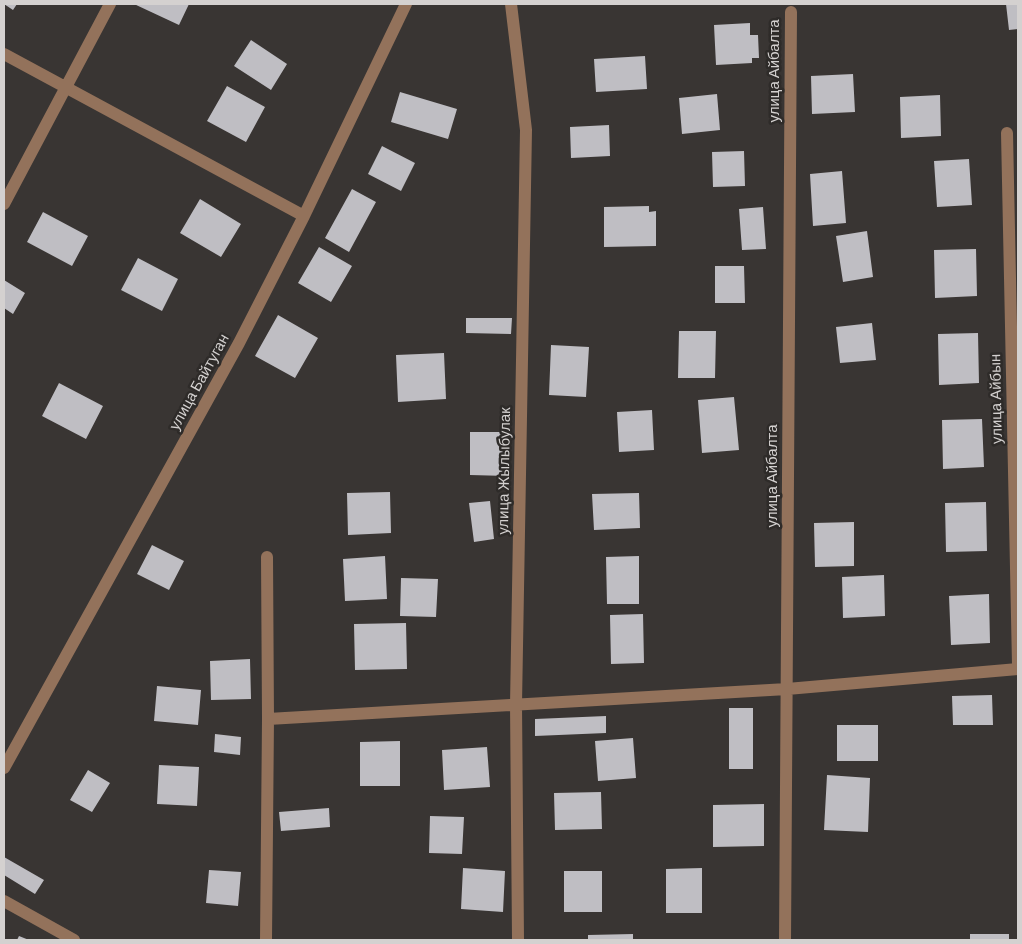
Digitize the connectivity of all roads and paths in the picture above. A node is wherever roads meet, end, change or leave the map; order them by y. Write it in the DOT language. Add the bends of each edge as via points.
graph roads {
  1 [pos="110,4"];
  2 [pos="406,4"];
  3 [pos="511,4"];
  4 [pos="791,12"];
  5 [pos="4,54"];
  6 [pos="66,87"];
  7 [pos="1007,134"];
  8 [pos="4,204"];
  9 [pos="304,216"];
  10 [pos="267,557"];
  11 [pos="1018,665"];
  12 [pos="1018,670"];
  13 [pos="787,689"];
  14 [pos="516,704"];
  15 [pos="268,719"];
  16 [pos="4,768"];
  17 [pos="4,900"];
  18 [pos="74,940"];
  19 [pos="266,940"];
  20 [pos="518,940"];
  21 [pos="785,940"];
  1 -- 6 [label="street"];
  2 -- 9 [label="street, улица Байтуган"];
  3 -- 14 [label="street, улица Жылыбулак" via="526,130"];
  4 -- 13 [label="street, улица Айбалта"];
  5 -- 6 [label="street"];
  6 -- 8 [label="street"];
  6 -- 9 [label="street"];
  7 -- 11 [label="street, улица Айбын"];
  9 -- 16 [label="street, улица Байтуган" via="239,343"];
  10 -- 15 [label="street"];
  12 -- 13 [label="street"];
  13 -- 14 [label="street"];
  13 -- 21 [label="street, улица Айбалта"];
  14 -- 15 [label="street"];
  14 -- 20 [label="street, улица Жылыбулак"];
  15 -- 19 [label="street"];
  17 -- 18 [label="street"];
}
